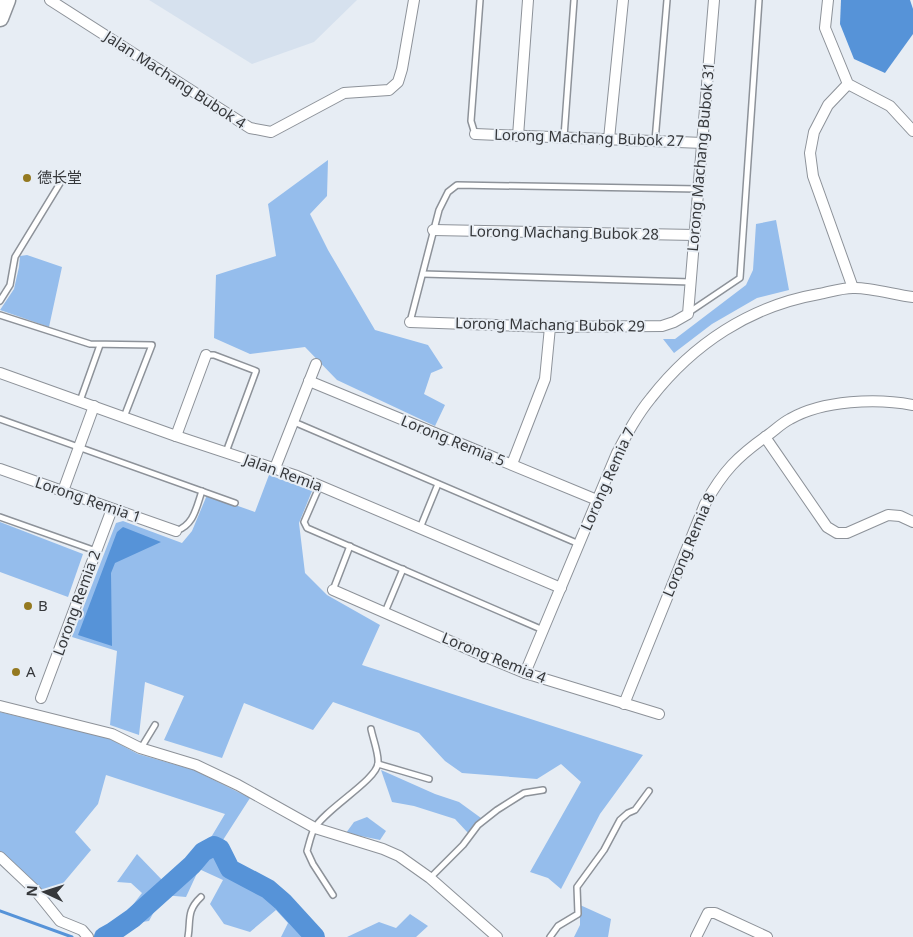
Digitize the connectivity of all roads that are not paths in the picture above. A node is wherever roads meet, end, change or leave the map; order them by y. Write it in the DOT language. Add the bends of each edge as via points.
graph roads {
  1 [pos="7,0"];
  2 [pos="50,0"];
  3 [pos="414,0"];
  4 [pos="480,0"];
  5 [pos="528,0"];
  6 [pos="574,0"];
  7 [pos="623,0"];
  8 [pos="667,0"];
  9 [pos="714,0"];
  10 [pos="759,0"];
  11 [pos="828,0"];
  12 [pos="0,18"];
  13 [pos="848,84"];
  14 [pos="913,131"];
  15 [pos="475,134"];
  16 [pos="518,136"];
  17 [pos="564,138"];
  18 [pos="609,139"];
  19 [pos="655,141"];
  20 [pos="704,143"];
  21 [pos="62,180"];
  22 [pos="699,189"];
  23 [pos="433,230"];
  24 [pos="695,235"];
  25 [pos="423,274"];
  26 [pos="691,282"];
  27 [pos="853,288"];
  28 [pos="913,297"];
  29 [pos="0,301"];
  30 [pos="688,314"];
  31 [pos="0,315"];
  32 [pos="410,322"];
  33 [pos="550,327"];
  34 [pos="100,345"];
  35 [pos="206,355"];
  36 [pos="316,364"];
  37 [pos="0,373"];
  38 [pos="309,382"];
  39 [pos="80,401"];
  40 [pos="913,405"];
  41 [pos="94,406"];
  42 [pos="124,417"];
  43 [pos="0,419"];
  44 [pos="294,422"];
  45 [pos="176,436"];
  46 [pos="765,437"];
  47 [pos="79,447"];
  48 [pos="226,452"];
  49 [pos="512,464"];
  50 [pos="275,468"];
  51 [pos="0,469"];
  52 [pos="438,484"];
  53 [pos="320,485"];
  54 [pos="63,491"];
  55 [pos="202,491"];
  56 [pos="597,500"];
  57 [pos="235,503"];
  58 [pos="112,509"];
  59 [pos="0,517"];
  60 [pos="913,522"];
  61 [pos="420,528"];
  62 [pos="176,531"];
  63 [pos="579,544"];
  64 [pos="350,546"];
  65 [pos="96,551"];
  66 [pos="403,569"];
  67 [pos="561,588"];
  68 [pos="333,590"];
  69 [pos="385,612"];
  70 [pos="543,630"];
  71 [pos="525,673"];
  72 [pos="41,698"];
  73 [pos="624,704"];
  74 [pos="0,706"];
  75 [pos="659,714"];
  76 [pos="155,725"];
  77 [pos="371,730"];
  78 [pos="140,748"];
  79 [pos="378,764"];
  80 [pos="429,779"];
  81 [pos="543,790"];
  82 [pos="649,791"];
  83 [pos="315,828"];
  84 [pos="0,857"];
  85 [pos="430,878"];
  86 [pos="333,894"];
  87 [pos="201,897"];
  88 [pos="493,936"];
  89 [pos="88,937"];
  90 [pos="188,937"];
  91 [pos="550,937"];
  92 [pos="696,937"];
  93 [pos="767,937"];
  1 -- 12 [label="main road"];
  2 -- 3 [label="street, Jalan Machang Bubok 4" via="250,128 271,132 344,93 389,90 398,82"];
  4 -- 15 [label="lane" via="471,121"];
  5 -- 16 [label="street"];
  6 -- 17 [label="lane"];
  7 -- 18 [label="street"];
  8 -- 19 [label="lane"];
  9 -- 20 [label="street, Lorong Machang Bubok 31"];
  10 -- 30 [label="lane" via="740,278"];
  11 -- 13 [label="street" via="825,28"];
  13 -- 14 [label="street" via="890,106"];
  13 -- 27 [label="street" via="828,106 814,132 810,153 814,176"];
  15 -- 16 [label="street, Lorong Machang Bubok 27"];
  16 -- 17 [label="street, Lorong Machang Bubok 27"];
  17 -- 18 [label="street, Lorong Machang Bubok 27"];
  18 -- 19 [label="street, Lorong Machang Bubok 27"];
  19 -- 20 [label="street, Lorong Machang Bubok 27"];
  20 -- 22 [label="street, Lorong Machang Bubok 31"];
  21 -- 29 [label="lane" via="15,257 10,285"];
  22 -- 23 [label="lane" via="457,185 448,192"];
  22 -- 24 [label="street, Lorong Machang Bubok 31"];
  23 -- 24 [label="street, Lorong Machang Bubok 28"];
  23 -- 25 [label="lane"];
  24 -- 26 [label="street, Lorong Machang Bubok 31"];
  25 -- 26 [label="lane"];
  25 -- 32 [label="lane"];
  26 -- 30 [label="street, Lorong Machang Bubok 31"];
  27 -- 28 [label="street, Lorong Remia 7"];
  27 -- 56 [label="street, Lorong Remia 7" via="804,296 771,306 721,331 694,351 650,398 635,420 616,453"];
  30 -- 33 [label="street, Lorong Machang Bubok 29" via="662,326"];
  31 -- 34 [label="lane"];
  32 -- 33 [label="street, Lorong Machang Bubok 29"];
  33 -- 49 [label="street" via="545,379"];
  34 -- 39 [label="lane"];
  34 -- 42 [label="lane" via="152,345"];
  35 -- 45 [label="street"];
  35 -- 48 [label="lane" via="256,371"];
  36 -- 38 [label="street"];
  37 -- 39 [label="street, Jalan Remia"];
  38 -- 44 [label="street"];
  38 -- 49 [label="street, Lorong Remia 5"];
  39 -- 41 [label="street, Jalan Remia"];
  40 -- 46 [label="street, Lorong Remia 8" via="838,403 790,419"];
  41 -- 42 [label="street, Jalan Remia"];
  41 -- 47 [label="street"];
  42 -- 45 [label="street, Jalan Remia"];
  43 -- 47 [label="lane"];
  44 -- 50 [label="street"];
  44 -- 52 [label="lane"];
  45 -- 48 [label="street, Jalan Remia"];
  46 -- 60 [label="street" via="827,527 837,533 847,533 888,515"];
  46 -- 73 [label="street, Lorong Remia 8" via="741,455 715,485"];
  47 -- 54 [label="street"];
  47 -- 55 [label="lane"];
  48 -- 50 [label="street, Jalan Remia"];
  49 -- 56 [label="street, Lorong Remia 5"];
  50 -- 53 [label="street, Jalan Remia"];
  51 -- 54 [label="street, Lorong Remia 1"];
  52 -- 61 [label="lane"];
  52 -- 63 [label="lane"];
  53 -- 61 [label="street, Jalan Remia"];
  53 -- 64 [label="lane" via="304,522 307,528"];
  54 -- 58 [label="street, Lorong Remia 1"];
  55 -- 57 [label="lane"];
  55 -- 62 [label="lane" via="190,523"];
  56 -- 63 [label="street, Lorong Remia 7"];
  58 -- 62 [label="street, Lorong Remia 1"];
  58 -- 65 [label="street, Lorong Remia 2"];
  59 -- 65 [label="lane"];
  61 -- 67 [label="street, Jalan Remia"];
  63 -- 67 [label="street, Lorong Remia 7"];
  64 -- 66 [label="lane"];
  64 -- 68 [label="lane"];
  65 -- 72 [label="street, Lorong Remia 2"];
  66 -- 69 [label="lane"];
  66 -- 70 [label="lane"];
  67 -- 70 [label="street, Lorong Remia 7"];
  68 -- 69 [label="street, Lorong Remia 4"];
  69 -- 71 [label="street, Lorong Remia 4"];
  70 -- 71 [label="street, Lorong Remia 7"];
  71 -- 73 [label="street, Lorong Remia 4"];
  73 -- 75 [label="street, Lorong Remia 4"];
  74 -- 78 [label="street" via="112,734"];
  76 -- 78 [label="lane"];
  77 -- 79 [label="lane"];
  78 -- 83 [label="street" via="196,764"];
  79 -- 80 [label="lane"];
  79 -- 83 [label="lane" via="376,771 332,808"];
  81 -- 85 [label="lane" via="524,793 497,810"];
  82 -- 91 [label="lane" via="635,810 620,820 604,850 576,887 578,914 558,926"];
  83 -- 85 [label="street" via="383,849"];
  83 -- 86 [label="lane" via="307,851"];
  84 -- 89 [label="street" via="35,890 60,921 82,930"];
  85 -- 88 [label="street"];
  87 -- 90 [label="lane" via="191,910"];
  92 -- 93 [label="street" via="708,913"];
}
